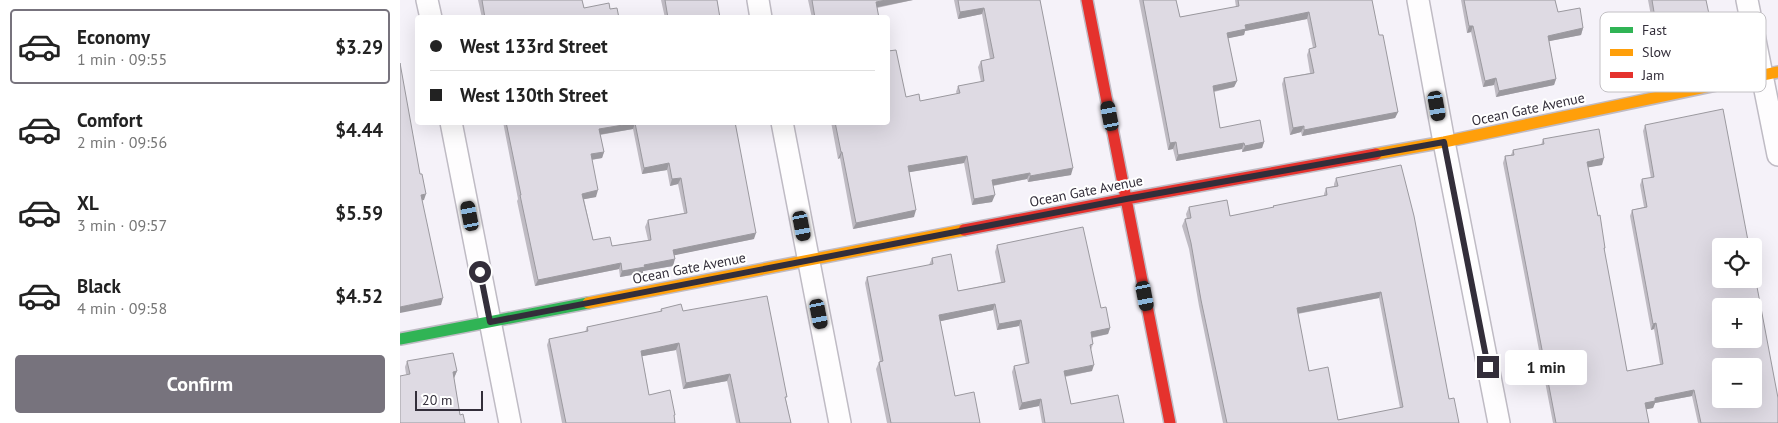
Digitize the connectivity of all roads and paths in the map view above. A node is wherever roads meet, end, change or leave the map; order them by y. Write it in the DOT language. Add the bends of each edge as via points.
graph roads {
  1 [pos="427,0"];
  2 [pos="758,0"];
  3 [pos="1087,0"];
  4 [pos="1418,0"];
  5 [pos="1747,0"];
  6 [pos="1751,12"];
  7 [pos="430,15"];
  8 [pos="760,15"];
  9 [pos="1766,61"];
  10 [pos="1770,74"];
  11 [pos="1684,92"];
  12 [pos="452,125"];
  13 [pos="783,125"];
  14 [pos="1444,142"];
  15 [pos="1778,155"];
  16 [pos="1126,199"];
  17 [pos="808,260"];
  18 [pos="490,322"];
  19 [pos="400,339"];
  20 [pos="510,423"];
  21 [pos="840,423"];
  22 [pos="1170,423"];
  23 [pos="1499,423"];
  1 -- 7 [label="street"];
  2 -- 8 [label="street"];
  3 -- 16 [label="street"];
  4 -- 14 [label="street"];
  5 -- 6 [label="street"];
  9 -- 10 [label="street"];
  10 -- 15 [label="street"];
  11 -- 14 [label="street, Ocean Gate Avenue"];
  12 -- 18 [label="street"];
  13 -- 17 [label="street"];
  14 -- 16 [label="street, Ocean Gate Avenue"];
  14 -- 23 [label="street"];
  16 -- 17 [label="street, Ocean Gate Avenue"];
  16 -- 22 [label="street"];
  17 -- 18 [label="street, Ocean Gate Avenue"];
  17 -- 21 [label="street"];
  18 -- 19 [label="street, Ocean Gate Avenue"];
  18 -- 20 [label="street"];
}
